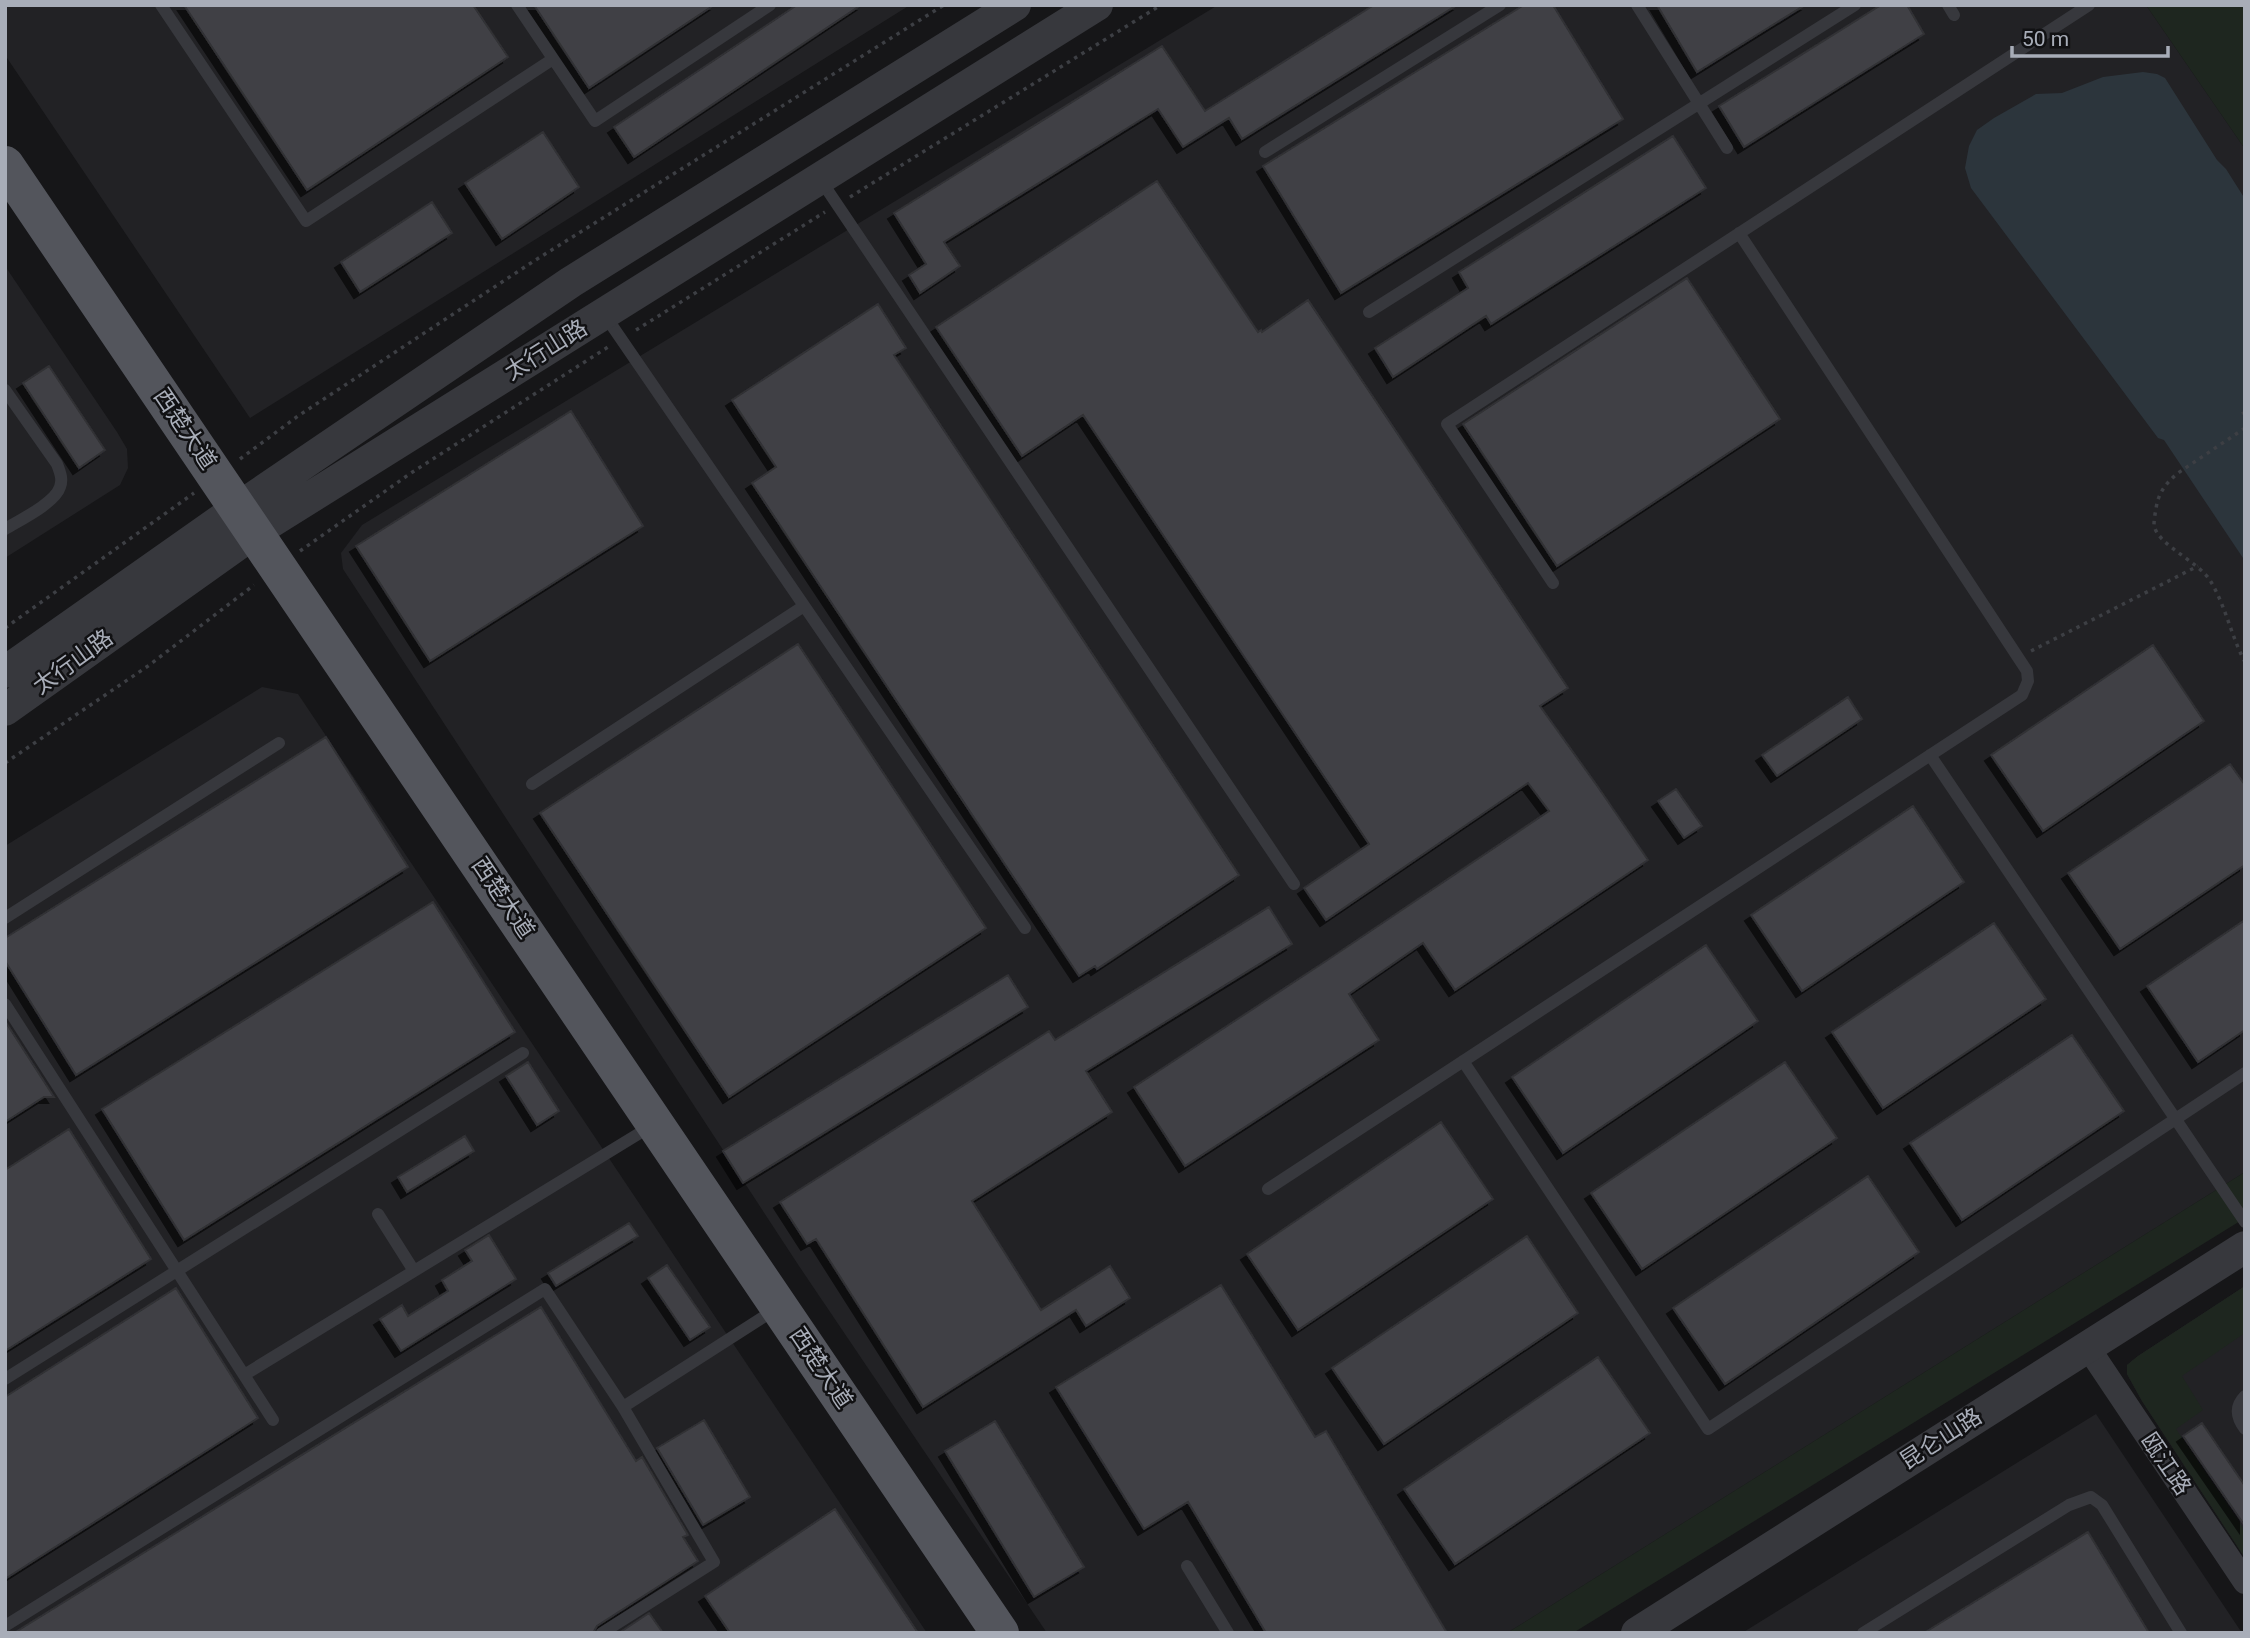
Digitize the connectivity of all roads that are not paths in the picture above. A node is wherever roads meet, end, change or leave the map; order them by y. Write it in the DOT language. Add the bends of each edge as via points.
graph roads {
  1 [pos="162,5"];
  2 [pos="517,5"];
  3 [pos="770,5"];
  4 [pos="1015,5"];
  5 [pos="1097,5"];
  6 [pos="1500,5"];
  7 [pos="1637,5"];
  8 [pos="1855,5"];
  9 [pos="2089,5"];
  10 [pos="553,59"];
  11 [pos="1699,103"];
  12 [pos="1727,148"];
  13 [pos="1265,152"];
  14 [pos="5,165"];
  15 [pos="820,178"];
  16 [pos="1739,233"];
  17 [pos="1369,312"];
  18 [pos="612,326"];
  19 [pos="5,390"];
  20 [pos="246,520"];
  21 [pos="5,529"];
  22 [pos="1553,583"];
  23 [pos="804,606"];
  24 [pos="5,673"];
  25 [pos="5,710"];
  26 [pos="279,743"];
  27 [pos="1930,755"];
  28 [pos="532,784"];
  29 [pos="1294,884"];
  30 [pos="5,918"];
  31 [pos="1025,928"];
  32 [pos="5,1004"];
  33 [pos="523,1053"];
  34 [pos="1463,1061"];
  35 [pos="2245,1073"];
  36 [pos="2175,1119"];
  37 [pos="655,1123"];
  38 [pos="1268,1189"];
  39 [pos="378,1213"];
  40 [pos="2245,1222"];
  41 [pos="2245,1247"];
  42 [pos="177,1271"];
  43 [pos="414,1271"];
  44 [pos="779,1307"];
  45 [pos="2087,1346"];
  46 [pos="244,1375"];
  47 [pos="5,1379"];
  48 [pos="2245,1396"];
  49 [pos="623,1407"];
  50 [pos="273,1420"];
  51 [pos="2245,1429"];
  52 [pos="1187,1566"];
  53 [pos="2245,1582"];
  54 [pos="6,1629"];
  55 [pos="602,1633"];
  56 [pos="1000,1633"];
  57 [pos="1228,1633"];
  58 [pos="1637,1633"];
  59 [pos="1863,1633"];
  60 [pos="2181,1633"];
  1 -- 10 [label="lane" via="306,221"];
  2 -- 10 [label="lane"];
  3 -- 10 [label="lane" via="595,121"];
  4 -- 20 [label="street, 太行山路" via="571,282"];
  5 -- 15 [label="street, 太行山路"];
  6 -- 13 [label="lane"];
  7 -- 11 [label="lane"];
  8 -- 11 [label="lane"];
  9 -- 16 [label="lane"];
  11 -- 12 [label="lane"];
  11 -- 17 [label="lane"];
  14 -- 20 [label="main road, 西楚大道"];
  15 -- 18 [label="street, 太行山路"];
  15 -- 29 [label="lane"];
  16 -- 22 [label="lane" via="1447,424"];
  16 -- 27 [label="lane" via="2027,671 2022,695"];
  18 -- 20 [label="street, 太行山路"];
  18 -- 23 [label="lane"];
  19 -- 21 [label="lane" via="57,464 61,477 60,489 46,503"];
  20 -- 24 [label="street, 太行山路"];
  20 -- 25 [label="street, 太行山路"];
  20 -- 37 [label="main road, 西楚大道"];
  23 -- 28 [label="lane"];
  23 -- 31 [label="lane"];
  26 -- 30 [label="lane"];
  27 -- 34 [label="lane"];
  27 -- 36 [label="lane"];
  32 -- 42 [label="lane"];
  33 -- 42 [label="lane"];
  34 -- 36 [label="lane" via="1709,1429"];
  34 -- 38 [label="lane"];
  35 -- 36 [label="lane"];
  36 -- 40 [label="lane"];
  37 -- 43 [label="lane"];
  37 -- 44 [label="main road, 西楚大道"];
  39 -- 43 [label="lane"];
  41 -- 45 [label="street, 昆仑山路"];
  42 -- 46 [label="lane"];
  42 -- 47 [label="lane"];
  43 -- 46 [label="lane"];
  44 -- 49 [label="lane"];
  44 -- 56 [label="main road, 西楚大道"];
  45 -- 53 [label="street, 瓯江路"];
  45 -- 58 [label="street, 昆仑山路"];
  46 -- 50 [label="lane"];
  48 -- 51 [label="lane" via="2237,1406 2237,1418"];
  49 -- 54 [label="lane" via="545,1289"];
  49 -- 55 [label="lane" via="714,1562"];
  52 -- 57 [label="lane"];
  59 -- 60 [label="lane" via="2069,1505 2091,1497 2102,1505"];
}
